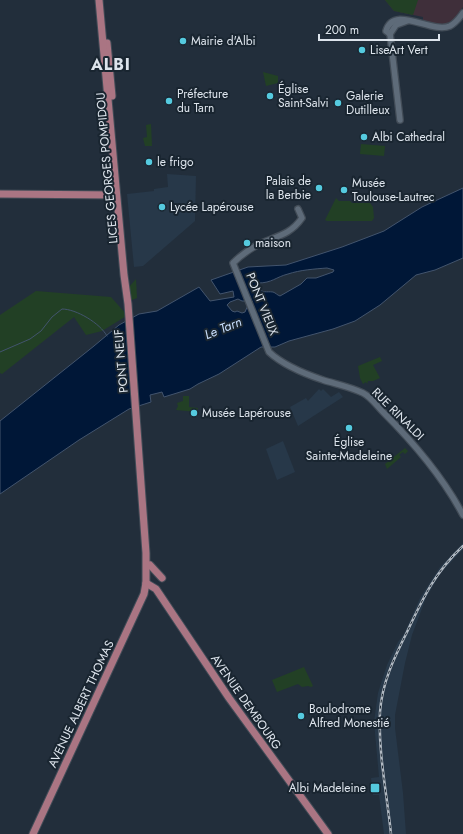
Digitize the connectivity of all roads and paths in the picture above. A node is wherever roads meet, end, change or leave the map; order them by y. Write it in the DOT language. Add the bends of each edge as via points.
graph roads {
  1 [pos="99,0"];
  2 [pos="103,0"];
  3 [pos="463,12"];
  4 [pos="400,120"];
  5 [pos="0,194"];
  6 [pos="116,195"];
  7 [pos="298,209"];
  8 [pos="125,286"];
  9 [pos="128,308"];
  10 [pos="269,351"];
  11 [pos="136,413"];
  12 [pos="463,515"];
  13 [pos="150,565"];
  14 [pos="162,578"];
  15 [pos="146,583"];
  16 [pos="33,834"];
  17 [pos="328,834"];
  1 -- 6 [label="main road, LICES GEORGES POMPIDOU"];
  2 -- 8 [label="main road, LICES GEORGES POMPIDOU" via="128,277"];
  3 -- 4 [label="street" via="451,26 441,28 409,20 399,23 390,34"];
  5 -- 6 [label="main road"];
  6 -- 8 [label="main road, LICES GEORGES POMPIDOU"];
  7 -- 10 [label="street, PONT VIEUX" via="302,218 291,231 260,244 242,255 234,264"];
  8 -- 9 [label="main road, LICES GEORGES POMPIDOU"];
  9 -- 11 [label="main road, PONT NEUF"];
  10 -- 12 [label="street, RUE RINALDI" via="274,357 301,371 365,394 404,433 427,461 453,495"];
  11 -- 13 [label="main road" via="141,435"];
  11 -- 15 [label="main road"];
  13 -- 14 [label="main road"];
  13 -- 15 [label="main road"];
  15 -- 16 [label="main road, AVENUE ALBERT THOMAS" via="144,594"];
  15 -- 17 [label="main road, AVENUE DEMBOURG" via="156,589 228,698"];
}
